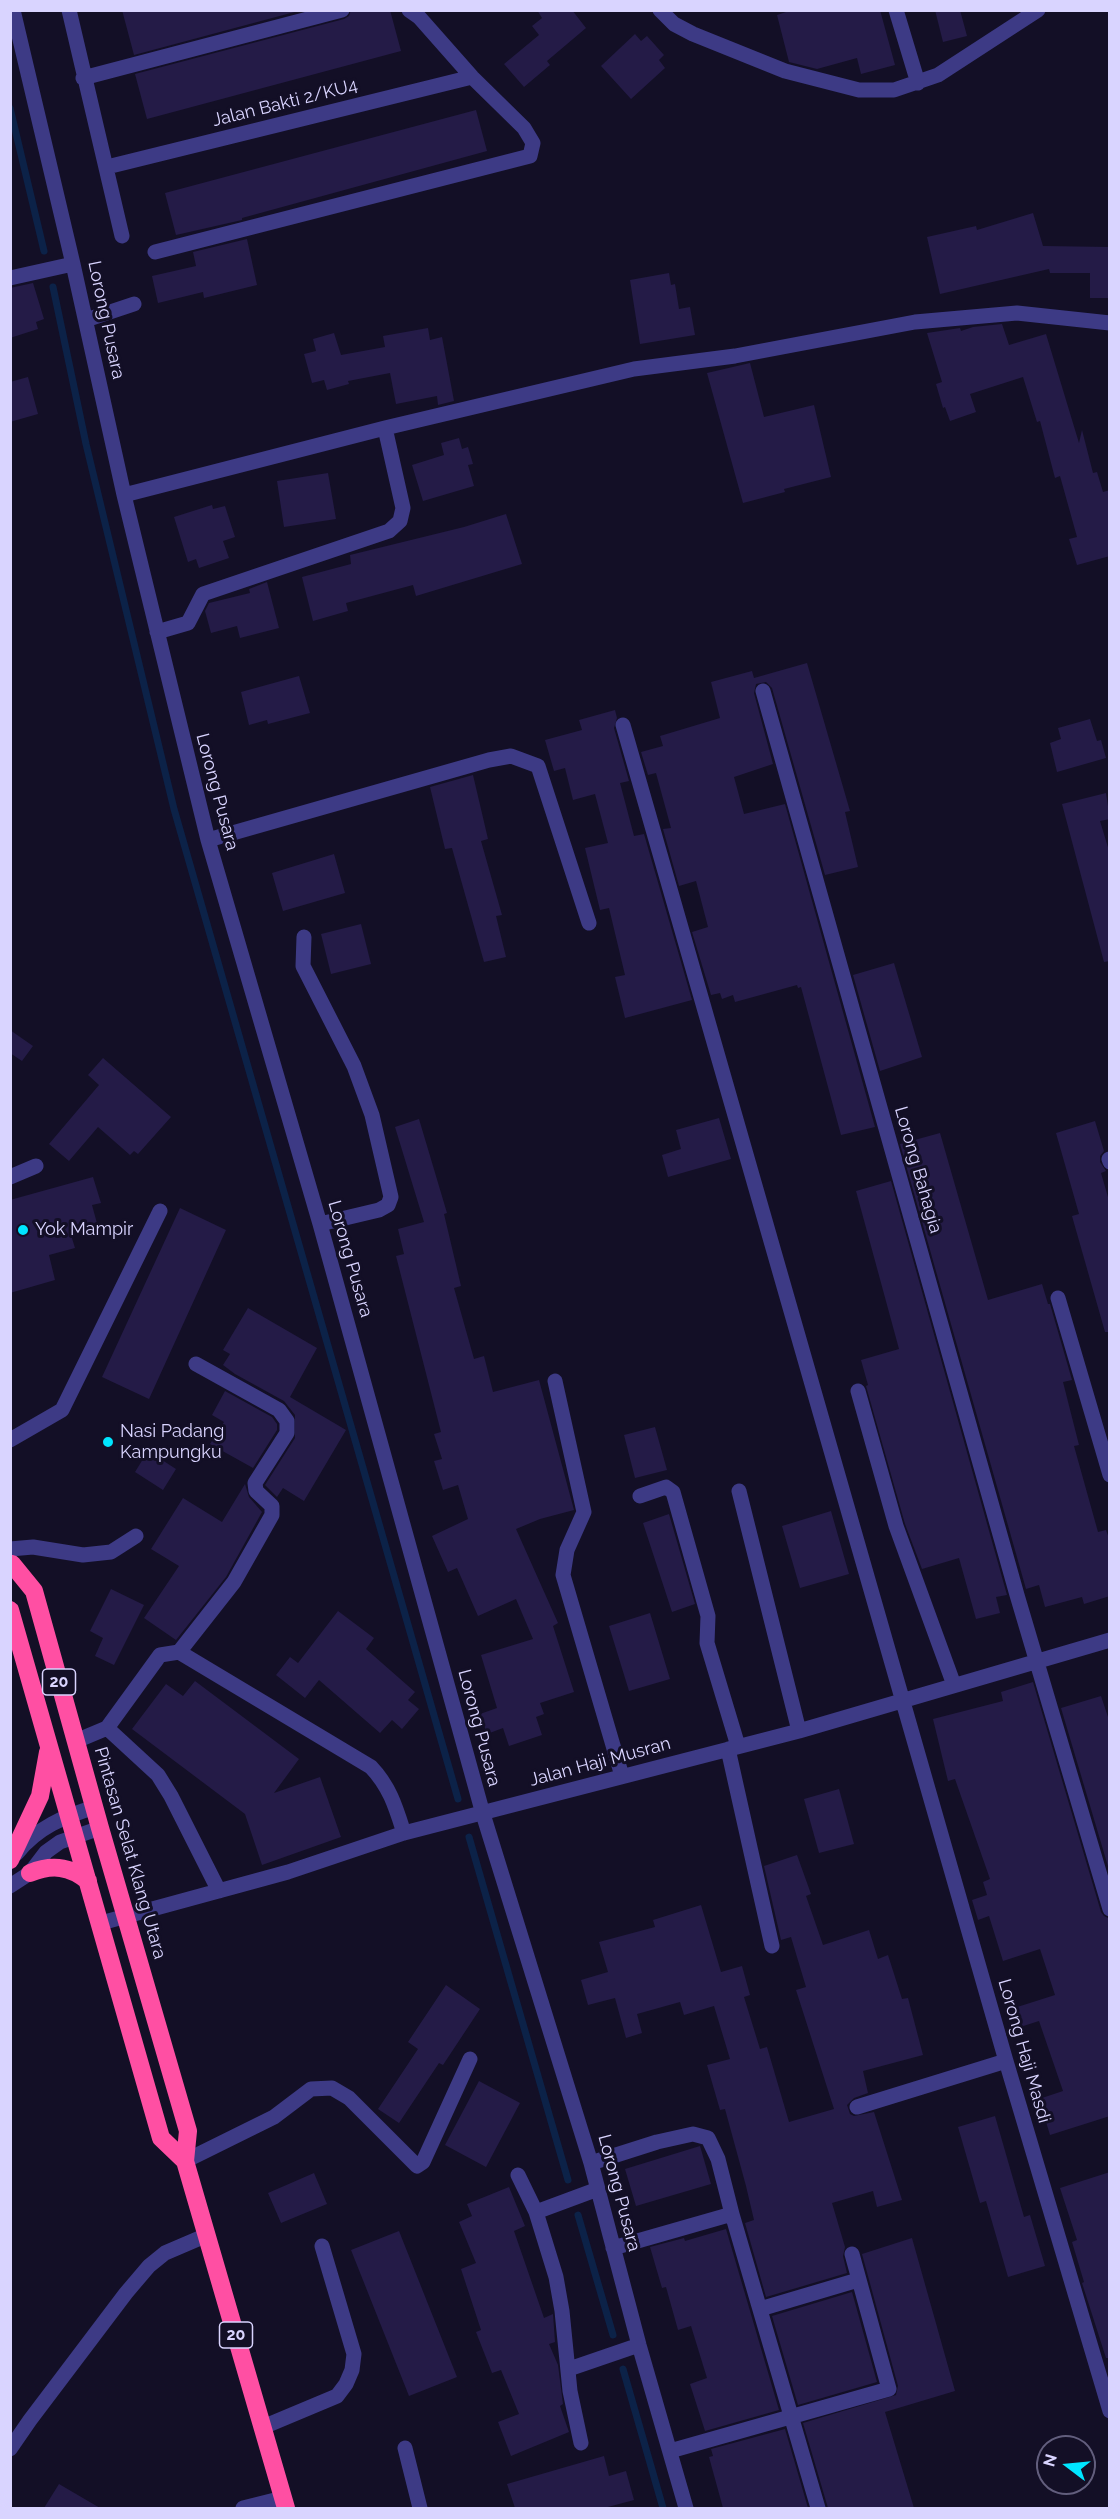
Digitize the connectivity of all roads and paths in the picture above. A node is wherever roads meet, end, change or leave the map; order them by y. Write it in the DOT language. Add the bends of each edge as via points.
graph roads {
  1 [pos="13,10"];
  2 [pos="69,10"];
  3 [pos="342,10"];
  4 [pos="409,10"];
  5 [pos="660,10"];
  6 [pos="896,10"];
  7 [pos="1038,10"];
  8 [pos="472,76"];
  9 [pos="84,78"];
  10 [pos="918,83"];
  11 [pos="107,167"];
  12 [pos="122,236"];
  13 [pos="155,252"];
  14 [pos="73,264"];
  15 [pos="10,278"];
  16 [pos="134,304"];
  17 [pos="86,320"];
  18 [pos="1110,323"];
  19 [pos="385,428"];
  20 [pos="124,495"];
  21 [pos="157,632"];
  22 [pos="763,691"];
  23 [pos="623,725"];
  24 [pos="208,840"];
  25 [pos="589,923"];
  26 [pos="304,937"];
  27 [pos="36,1166"];
  28 [pos="10,1178"];
  29 [pos="160,1211"];
  30 [pos="320,1224"];
  31 [pos="1058,1298"];
  32 [pos="196,1364"];
  33 [pos="555,1381"];
  34 [pos="858,1391"];
  35 [pos="10,1440"];
  36 [pos="1110,1475"];
  37 [pos="739,1491"];
  38 [pos="640,1497"];
  39 [pos="136,1536"];
  40 [pos="11,1563"];
  41 [pos="10,1610"];
  42 [pos="1110,1640"];
  43 [pos="179,1652"];
  44 [pos="1036,1660"];
  45 [pos="954,1685"];
  46 [pos="904,1700"];
  47 [pos="107,1728"];
  48 [pos="800,1731"];
  49 [pos="76,1741"];
  50 [pos="49,1748"];
  51 [pos="733,1748"];
  52 [pos="622,1776"];
  53 [pos="95,1807"];
  54 [pos="483,1814"];
  55 [pos="69,1815"];
  56 [pos="100,1828"];
  57 [pos="404,1833"];
  58 [pos="75,1836"];
  59 [pos="10,1861"];
  60 [pos="30,1873"];
  61 [pos="88,1881"];
  62 [pos="10,1886"];
  63 [pos="219,1891"];
  64 [pos="1110,1909"];
  65 [pos="126,1915"];
  66 [pos="101,1923"];
  67 [pos="772,1946"];
  68 [pos="470,2059"];
  69 [pos="1006,2061"];
  70 [pos="857,2107"];
  71 [pos="186,2161"];
  72 [pos="591,2163"];
  73 [pos="518,2175"];
  74 [pos="598,2189"];
  75 [pos="536,2212"];
  76 [pos="732,2214"];
  77 [pos="207,2235"];
  78 [pos="322,2246"];
  79 [pos="613,2248"];
  80 [pos="852,2254"];
  81 [pos="858,2280"];
  82 [pos="760,2309"];
  83 [pos="639,2345"];
  84 [pos="569,2369"];
  85 [pos="1110,2411"];
  86 [pos="792,2417"];
  87 [pos="263,2427"];
  88 [pos="581,2443"];
  89 [pos="405,2448"];
  90 [pos="10,2449"];
  91 [pos="670,2451"];
  92 [pos="285,2503"];
  93 [pos="243,2508"];
  94 [pos="420,2508"];
  95 [pos="686,2508"];
  96 [pos="818,2508"];
  1 -- 14 [label="street, Lorong Pusara"];
  2 -- 9 [label="street"];
  3 -- 9 [label="street"];
  4 -- 8 [label="street"];
  5 -- 10 [label="street" via="674,24 693,34 785,71 859,90 894,90"];
  6 -- 10 [label="street"];
  7 -- 10 [label="street" via="938,75"];
  8 -- 11 [label="street, Jalan Bakti 2/KU4"];
  8 -- 13 [label="street" via="524,128 533,143 530,156"];
  9 -- 11 [label="street"];
  11 -- 12 [label="street"];
  14 -- 15 [label="street"];
  14 -- 17 [label="street, Lorong Pusara"];
  16 -- 17 [label="street"];
  17 -- 20 [label="street, Lorong Pusara"];
  18 -- 19 [label="street" via="1017,313 915,322 735,356 634,369"];
  19 -- 20 [label="street"];
  19 -- 21 [label="street" via="403,508 395,526 203,594 188,623"];
  20 -- 21 [label="street, Lorong Pusara"];
  21 -- 24 [label="street, Lorong Pusara"];
  22 -- 44 [label="street, Lorong Bahagia"];
  23 -- 46 [label="street, Lorong Haji Masdi"];
  24 -- 25 [label="street" via="511,756 538,766"];
  24 -- 30 [label="street, Lorong Pusara"];
  26 -- 30 [label="street" via="303,966 354,1066 372,1115 391,1197 388,1205 379,1210"];
  27 -- 28 [label="street"];
  29 -- 35 [label="street" via="62,1410"];
  30 -- 54 [label="street, Lorong Pusara"];
  31 -- 36 [label="street"];
  32 -- 43 [label="street" via="279,1410 287,1421 287,1432 255,1483 256,1491 272,1506 272,1515 234,1582"];
  33 -- 52 [label="street" via="584,1512 567,1550 563,1575"];
  34 -- 45 [label="street" via="896,1527"];
  37 -- 48 [label="street"];
  38 -- 51 [label="street" via="666,1487 673,1492 708,1616 707,1643 733,1730"];
  39 -- 40 [label="street" via="111,1552 83,1555 33,1547"];
  40 -- 49 [label="highway, Pintasan Selat Klang Utara / 20" via="34,1590"];
  41 -- 50 [label="highway, 20"];
  42 -- 44 [label="street, Jalan Haji Musran"];
  43 -- 47 [label="street" via="160,1655"];
  43 -- 57 [label="street" via="371,1767 393,1797"];
  44 -- 45 [label="street, Jalan Haji Musran"];
  44 -- 64 [label="street, Lorong Bahagia"];
  45 -- 46 [label="street, Jalan Haji Musran"];
  46 -- 48 [label="street, Jalan Haji Musran"];
  46 -- 69 [label="street, Lorong Haji Masdi"];
  47 -- 49 [label="street"];
  47 -- 63 [label="street" via="158,1775"];
  48 -- 51 [label="street, Jalan Haji Musran"];
  49 -- 53 [label="highway, Pintasan Selat Klang Utara / 20"];
  50 -- 55 [label="highway, 20"];
  50 -- 59 [label="highway" via="40,1796"];
  51 -- 52 [label="street, Jalan Haji Musran"];
  51 -- 67 [label="street"];
  52 -- 54 [label="street, Jalan Haji Musran"];
  53 -- 55 [label="street"];
  53 -- 56 [label="highway, Pintasan Selat Klang Utara / 20"];
  54 -- 57 [label="street, Jalan Haji Musran"];
  54 -- 72 [label="street, Lorong Pusara"];
  55 -- 58 [label="highway, 20"];
  55 -- 59 [label="street" via="35,1833"];
  56 -- 58 [label="street"];
  56 -- 65 [label="highway, Pintasan Selat Klang Utara / 20"];
  57 -- 63 [label="street, Jalan Haji Musran"];
  58 -- 60 [label="street" via="46,1852"];
  58 -- 61 [label="highway, 20"];
  60 -- 61 [label="highway" via="63,1867"];
  60 -- 62 [label="street"];
  61 -- 66 [label="highway, 20"];
  63 -- 65 [label="street, Jalan Haji Musran"];
  65 -- 66 [label="street, Jalan Haji Musran"];
  65 -- 71 [label="highway, Pintasan Selat Klang Utara / 20" via="188,2131"];
  66 -- 71 [label="highway, 20" via="161,2138"];
  68 -- 71 [label="street" via="423,2162 417,2166 349,2098 332,2088 311,2089 274,2117"];
  69 -- 70 [label="street"];
  69 -- 85 [label="street, Lorong Haji Masdi"];
  71 -- 77 [label="highway, Pintasan Selat Klang Utara / 20"];
  72 -- 74 [label="street, Lorong Pusara"];
  72 -- 76 [label="street" via="693,2134 708,2138 718,2159"];
  73 -- 75 [label="street"];
  74 -- 75 [label="street"];
  74 -- 79 [label="street, Lorong Pusara"];
  75 -- 84 [label="street" via="556,2277"];
  76 -- 79 [label="street"];
  76 -- 82 [label="street"];
  77 -- 87 [label="highway, Pintasan Selat Klang Utara / 20"];
  77 -- 90 [label="street" via="165,2253 149,2266"];
  78 -- 87 [label="street" via="354,2354 352,2370 337,2396"];
  79 -- 83 [label="street, Lorong Pusara"];
  80 -- 81 [label="street"];
  81 -- 82 [label="street"];
  81 -- 86 [label="street" via="889,2389"];
  82 -- 86 [label="street"];
  83 -- 84 [label="street"];
  83 -- 91 [label="street, Lorong Pusara"];
  84 -- 88 [label="street"];
  86 -- 91 [label="street"];
  86 -- 96 [label="street"];
  87 -- 92 [label="highway, Pintasan Selat Klang Utara / 20"];
  89 -- 94 [label="street"];
  91 -- 95 [label="street, Lorong Pusara"];
  92 -- 93 [label="street"];
}
